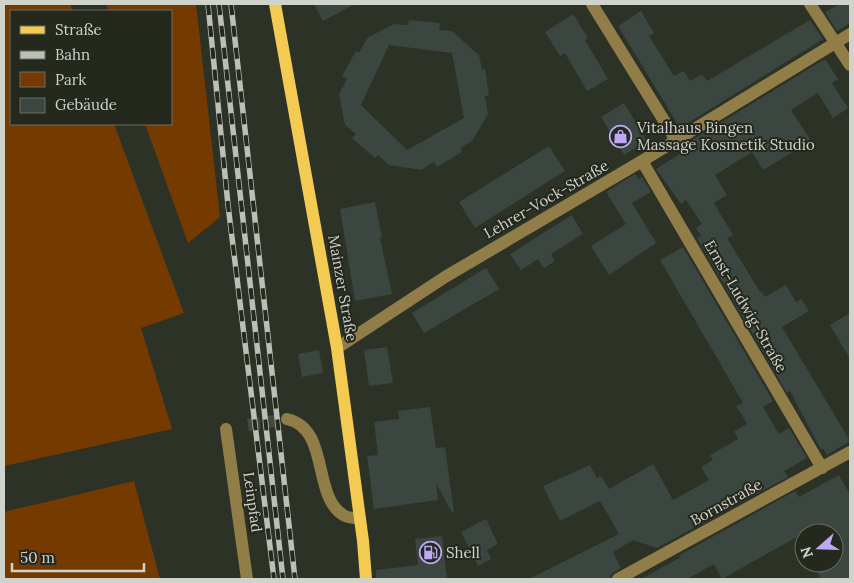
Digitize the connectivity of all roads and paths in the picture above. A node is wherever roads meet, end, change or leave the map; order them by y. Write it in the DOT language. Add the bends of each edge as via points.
graph roads {
  1 [pos="275,4"];
  2 [pos="592,4"];
  3 [pos="810,4"];
  4 [pos="850,34"];
  5 [pos="834,44"];
  6 [pos="850,66"];
  7 [pos="676,140"];
  8 [pos="642,161"];
  9 [pos="337,348"];
  10 [pos="288,419"];
  11 [pos="226,429"];
  12 [pos="848,458"];
  13 [pos="822,468"];
  14 [pos="360,518"];
  15 [pos="247,579"];
  16 [pos="366,579"];
  17 [pos="618,579"];
  1 -- 9 [label="main road, Mainzer Straße"];
  2 -- 7 [label="street"];
  3 -- 5 [label="street"];
  4 -- 5 [label="street, Lehrer-Vock-Straße"];
  5 -- 6 [label="street"];
  5 -- 7 [label="street, Lehrer-Vock-Straße"];
  7 -- 8 [label="street, Lehrer-Vock-Straße"];
  8 -- 9 [label="street, Lehrer-Vock-Straße" via="445,277"];
  8 -- 13 [label="street, Ernst-Ludwig-Straße"];
  9 -- 14 [label="main road, Mainzer Straße"];
  10 -- 14 [label="street" via="298,421 308,431 333,506 346,516"];
  11 -- 15 [label="street, Leinpfad"];
  12 -- 13 [label="street, Bornstraße"];
  13 -- 17 [label="street, Bornstraße"];
  14 -- 16 [label="main road, Mainzer Straße"];
}
